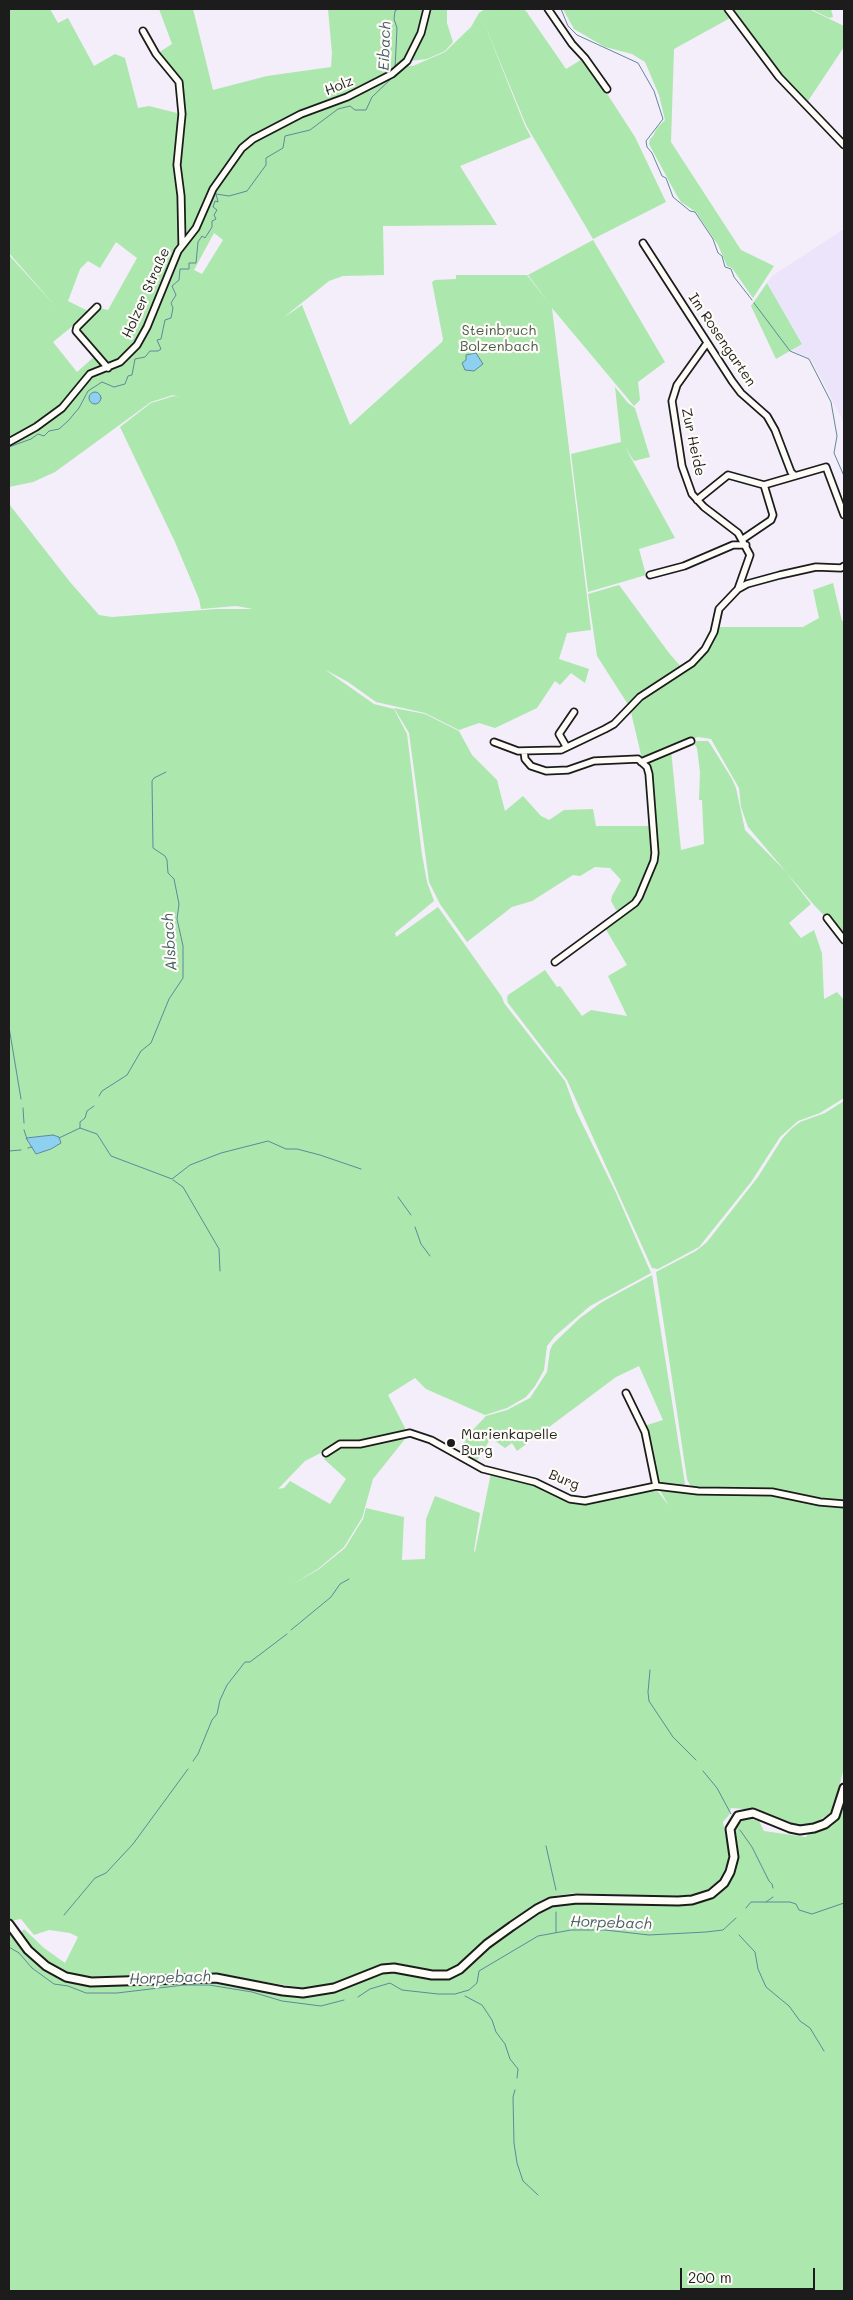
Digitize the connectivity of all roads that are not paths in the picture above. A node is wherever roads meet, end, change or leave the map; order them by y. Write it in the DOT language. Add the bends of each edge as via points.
graph roads {
  1 [pos="428,9"];
  2 [pos="548,9"];
  3 [pos="728,9"];
  4 [pos="143,31"];
  5 [pos="607,89"];
  6 [pos="253,139"];
  7 [pos="844,145"];
  8 [pos="644,243"];
  9 [pos="182,244"];
  10 [pos="97,307"];
  11 [pos="708,343"];
  12 [pos="108,368"];
  13 [pos="9,442"];
  14 [pos="795,476"];
  15 [pos="764,485"];
  16 [pos="697,500"];
  17 [pos="844,514"];
  18 [pos="743,539"];
  19 [pos="746,545"];
  20 [pos="844,566"];
  21 [pos="650,575"];
  22 [pos="738,589"];
  23 [pos="574,712"];
  24 [pos="691,740"];
  25 [pos="494,742"];
  26 [pos="566,746"];
  27 [pos="524,751"];
  28 [pos="641,762"];
  29 [pos="827,918"];
  30 [pos="844,940"];
  31 [pos="554,962"];
  32 [pos="626,1393"];
  33 [pos="326,1453"];
  34 [pos="656,1486"];
  35 [pos="844,1504"];
  36 [pos="844,1788"];
  37 [pos="9,1924"];
  1 -- 6 [label="street, Holz" via="421,33 403,66 347,97 302,114"];
  2 -- 5 [label="street"];
  3 -- 7 [label="street" via="773,70"];
  4 -- 9 [label="street, Holzer Straße" via="156,54 179,82 182,114 177,165"];
  6 -- 9 [label="street, Holzer Straße" via="222,175 196,228"];
  8 -- 11 [label="street, Im Rosengarten"];
  9 -- 12 [label="street, Holzer Straße" via="142,337 128,355"];
  10 -- 12 [label="street" via="76,331"];
  11 -- 14 [label="street, Im Rosengarten" via="741,393 766,416"];
  11 -- 16 [label="street, Zur Heide" via="677,385 672,401 682,466"];
  12 -- 13 [label="street, Holzer Straße" via="90,374 62,408"];
  14 -- 15 [label="street"];
  14 -- 17 [label="street" via="826,467"];
  15 -- 16 [label="street" via="728,475"];
  15 -- 18 [label="street" via="773,516"];
  16 -- 18 [label="street, Zur Heide"];
  18 -- 19 [label="street, Zur Heide"];
  19 -- 21 [label="street" via="733,546 684,566"];
  19 -- 22 [label="street, Zur Heide" via="749,562"];
  20 -- 22 [label="street" via="816,567"];
  22 -- 26 [label="street" via="719,609 711,641 692,662 640,697 614,724"];
  23 -- 26 [label="street" via="559,734"];
  24 -- 28 [label="street"];
  25 -- 27 [label="street"];
  26 -- 27 [label="street" via="560,750"];
  27 -- 28 [label="street" via="531,766 546,771 568,770 594,761 638,759"];
  28 -- 31 [label="street" via="649,774 655,853 643,888 635,903"];
  29 -- 30 [label="street"];
  32 -- 34 [label="street" via="645,1432"];
  33 -- 34 [label="street, Burg" via="340,1444 360,1444 410,1433 431,1440 483,1469 535,1482 570,1499 585,1501"];
  34 -- 35 [label="street, Burg" via="753,1490"];
  36 -- 37 [label="street" via="835,1816 809,1830 790,1828 752,1813 738,1816 730,1829 734,1856 730,1872 724,1883 711,1894 678,1901 577,1899 551,1902 512,1926 460,1969 448,1975 382,1969 334,1988 303,1993 216,1978 91,1982 66,1976 46,1966 28,1950"];
}
